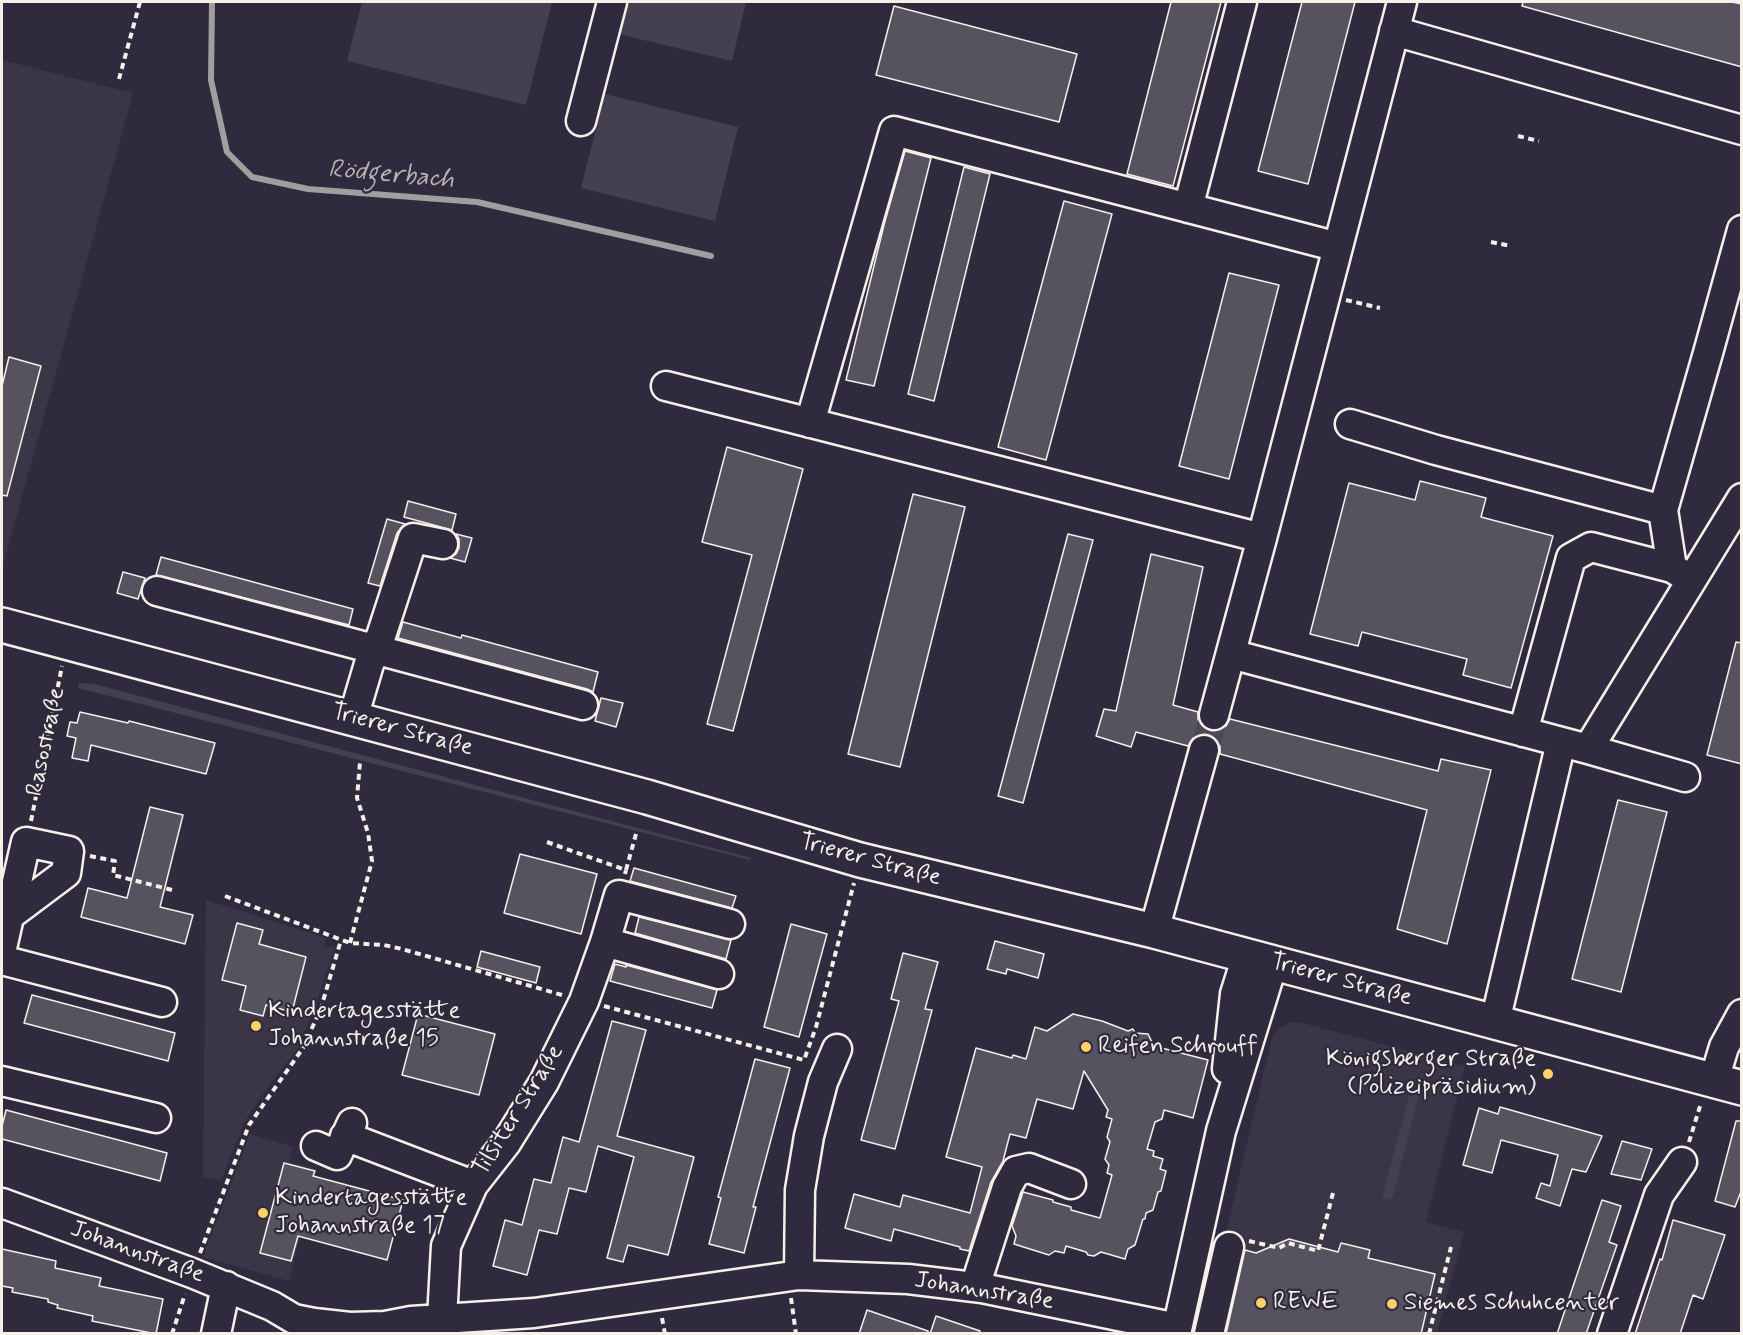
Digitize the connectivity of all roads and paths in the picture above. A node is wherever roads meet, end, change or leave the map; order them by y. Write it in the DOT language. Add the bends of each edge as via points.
graph roads {
  1 [pos="140,2"];
  2 [pos="612,2"];
  3 [pos="1242,2"];
  4 [pos="1402,2"];
  5 [pos="1394,31"];
  6 [pos="119,79"];
  7 [pos="581,122"];
  8 [pos="1742,130"];
  9 [pos="1518,136"];
  10 [pos="1539,141"];
  11 [pos="1188,208"];
  12 [pos="1742,230"];
  13 [pos="1491,242"];
  14 [pos="1511,246"];
  15 [pos="1338,247"];
  16 [pos="1325,296"];
  17 [pos="1380,308"];
  18 [pos="666,386"];
  19 [pos="810,423"];
  20 [pos="1350,424"];
  21 [pos="1742,498"];
  22 [pos="1663,510"];
  23 [pos="1262,538"];
  24 [pos="443,544"];
  25 [pos="1682,574"];
  26 [pos="157,591"];
  27 [pos="2,625"];
  28 [pos="68,642"];
  29 [pos="375,650"];
  30 [pos="1231,654"];
  31 [pos="583,705"];
  32 [pos="1214,716"];
  33 [pos="353,718"];
  34 [pos="1523,732"];
  35 [pos="1574,746"];
  36 [pos="1204,750"];
  37 [pos="360,762"];
  38 [pos="1685,777"];
  39 [pos="636,834"];
  40 [pos="26,842"];
  41 [pos="547,842"];
  42 [pos="69,851"];
  43 [pos="860,860"];
  44 [pos="623,882"];
  45 [pos="176,891"];
  46 [pos="225,896"];
  47 [pos="10,915"];
  48 [pos="729,924"];
  49 [pos="1154,932"];
  50 [pos="341,940"];
  51 [pos="605,942"];
  52 [pos="350,943"];
  53 [pos="2,948"];
  54 [pos="2,960"];
  55 [pos="1260,960"];
  56 [pos="719,974"];
  57 [pos="584,1001"];
  58 [pos="162,1002"];
  59 [pos="1742,1014"];
  60 [pos="1495,1022"];
  61 [pos="837,1049"];
  62 [pos="2,1082"];
  63 [pos="1721,1083"];
  64 [pos="156,1118"];
  65 [pos="316,1146"];
  66 [pos="1682,1162"];
  67 [pos="1071,1184"];
  68 [pos="473,1185"];
  69 [pos="1333,1193"];
  70 [pos="2,1203"];
  71 [pos="1238,1244"];
  72 [pos="1451,1247"];
  73 [pos="192,1273"];
  74 [pos="793,1276"];
  75 [pos="226,1286"];
  76 [pos="975,1287"];
  77 [pos="442,1318"];
  78 [pos="1177,1331"];
  79 [pos="172,1334"];
  80 [pos="216,1334"];
  81 [pos="796,1334"];
  82 [pos="1209,1334"];
  83 [pos="1429,1334"];
  84 [pos="1612,1334"];
  1 -- 6 [label="path"];
  2 -- 7 [label="street"];
  3 -- 11 [label="street"];
  4 -- 5 [label="street"];
  5 -- 8 [label="street"];
  5 -- 15 [label="street"];
  9 -- 10 [label="path"];
  11 -- 15 [label="street"];
  11 -- 19 [label="street" via="894,131"];
  12 -- 22 [label="street"];
  13 -- 14 [label="path"];
  15 -- 16 [label="street"];
  16 -- 17 [label="path"];
  16 -- 23 [label="street"];
  18 -- 19 [label="street"];
  19 -- 23 [label="street"];
  20 -- 22 [label="street"];
  21 -- 25 [label="street"];
  22 -- 25 [label="street"];
  23 -- 30 [label="street"];
  24 -- 29 [label="street" via="413,538"];
  25 -- 34 [label="street" via="1591,548 1570,558"];
  25 -- 35 [label="street"];
  26 -- 29 [label="street"];
  27 -- 28 [label="main road, Trierer Straße"];
  28 -- 33 [label="main road, Trierer Straße"];
  28 -- 40 [label="path, Rasostraße"];
  29 -- 31 [label="street"];
  29 -- 33 [label="street"];
  30 -- 32 [label="street"];
  30 -- 34 [label="street"];
  33 -- 43 [label="main road, Trierer Straße" via="647,797"];
  34 -- 35 [label="street"];
  35 -- 38 [label="street"];
  35 -- 60 [label="street"];
  36 -- 49 [label="street"];
  37 -- 52 [label="path" via="357,798 372,861"];
  39 -- 44 [label="path"];
  40 -- 42 [label="street"];
  40 -- 47 [label="street"];
  41 -- 44 [label="path"];
  42 -- 45 [label="path" via="115,861 113,875"];
  42 -- 47 [label="street" via="66,873"];
  43 -- 49 [label="main road, Trierer Straße"];
  43 -- 57 [label="path" via="804,1060"];
  44 -- 48 [label="street"];
  44 -- 51 [label="street, Tilsiter Straße"];
  46 -- 50 [label="path"];
  47 -- 53 [label="street"];
  49 -- 55 [label="main road, Trierer Straße"];
  50 -- 52 [label="path"];
  50 -- 73 [label="path" via="321,1008 303,1048 249,1125"];
  51 -- 56 [label="street"];
  51 -- 57 [label="street, Tilsiter Straße"];
  52 -- 57 [label="path" via="402,949"];
  54 -- 58 [label="street"];
  55 -- 60 [label="main road, Trierer Straße"];
  55 -- 78 [label="street" via="1236,994 1221,1131"];
  57 -- 68 [label="street, Tilsiter Straße" via="544,1082 506,1143"];
  59 -- 63 [label="street" via="1724,1047"];
  60 -- 63 [label="main road, Trierer Straße"];
  61 -- 74 [label="street" via="823,1082 809,1136"];
  62 -- 64 [label="street"];
  63 -- 66 [label="path"];
  65 -- 68 [label="street" via="337,1155 349,1130"];
  66 -- 84 [label="street" via="1659,1195"];
  67 -- 76 [label="street" via="1029,1168 1016,1171 1007,1187"];
  68 -- 77 [label="street, Tilsiter Straße" via="446,1246"];
  69 -- 71 [label="path" via="1318,1251 1288,1243 1279,1248"];
  70 -- 73 [label="street, Johannstraße"];
  71 -- 82 [label="street"];
  72 -- 83 [label="path"];
  73 -- 75 [label="street, Johannstraße"];
  73 -- 79 [label="path"];
  74 -- 76 [label="street, Johannstraße" via="908,1279"];
  74 -- 77 [label="street, Johannstraße" via="534,1313"];
  74 -- 81 [label="path"];
  75 -- 77 [label="street, Johannstraße" via="272,1306 365,1310 411,1321"];
  75 -- 80 [label="street"];
  76 -- 78 [label="street, Johannstraße"];
}
